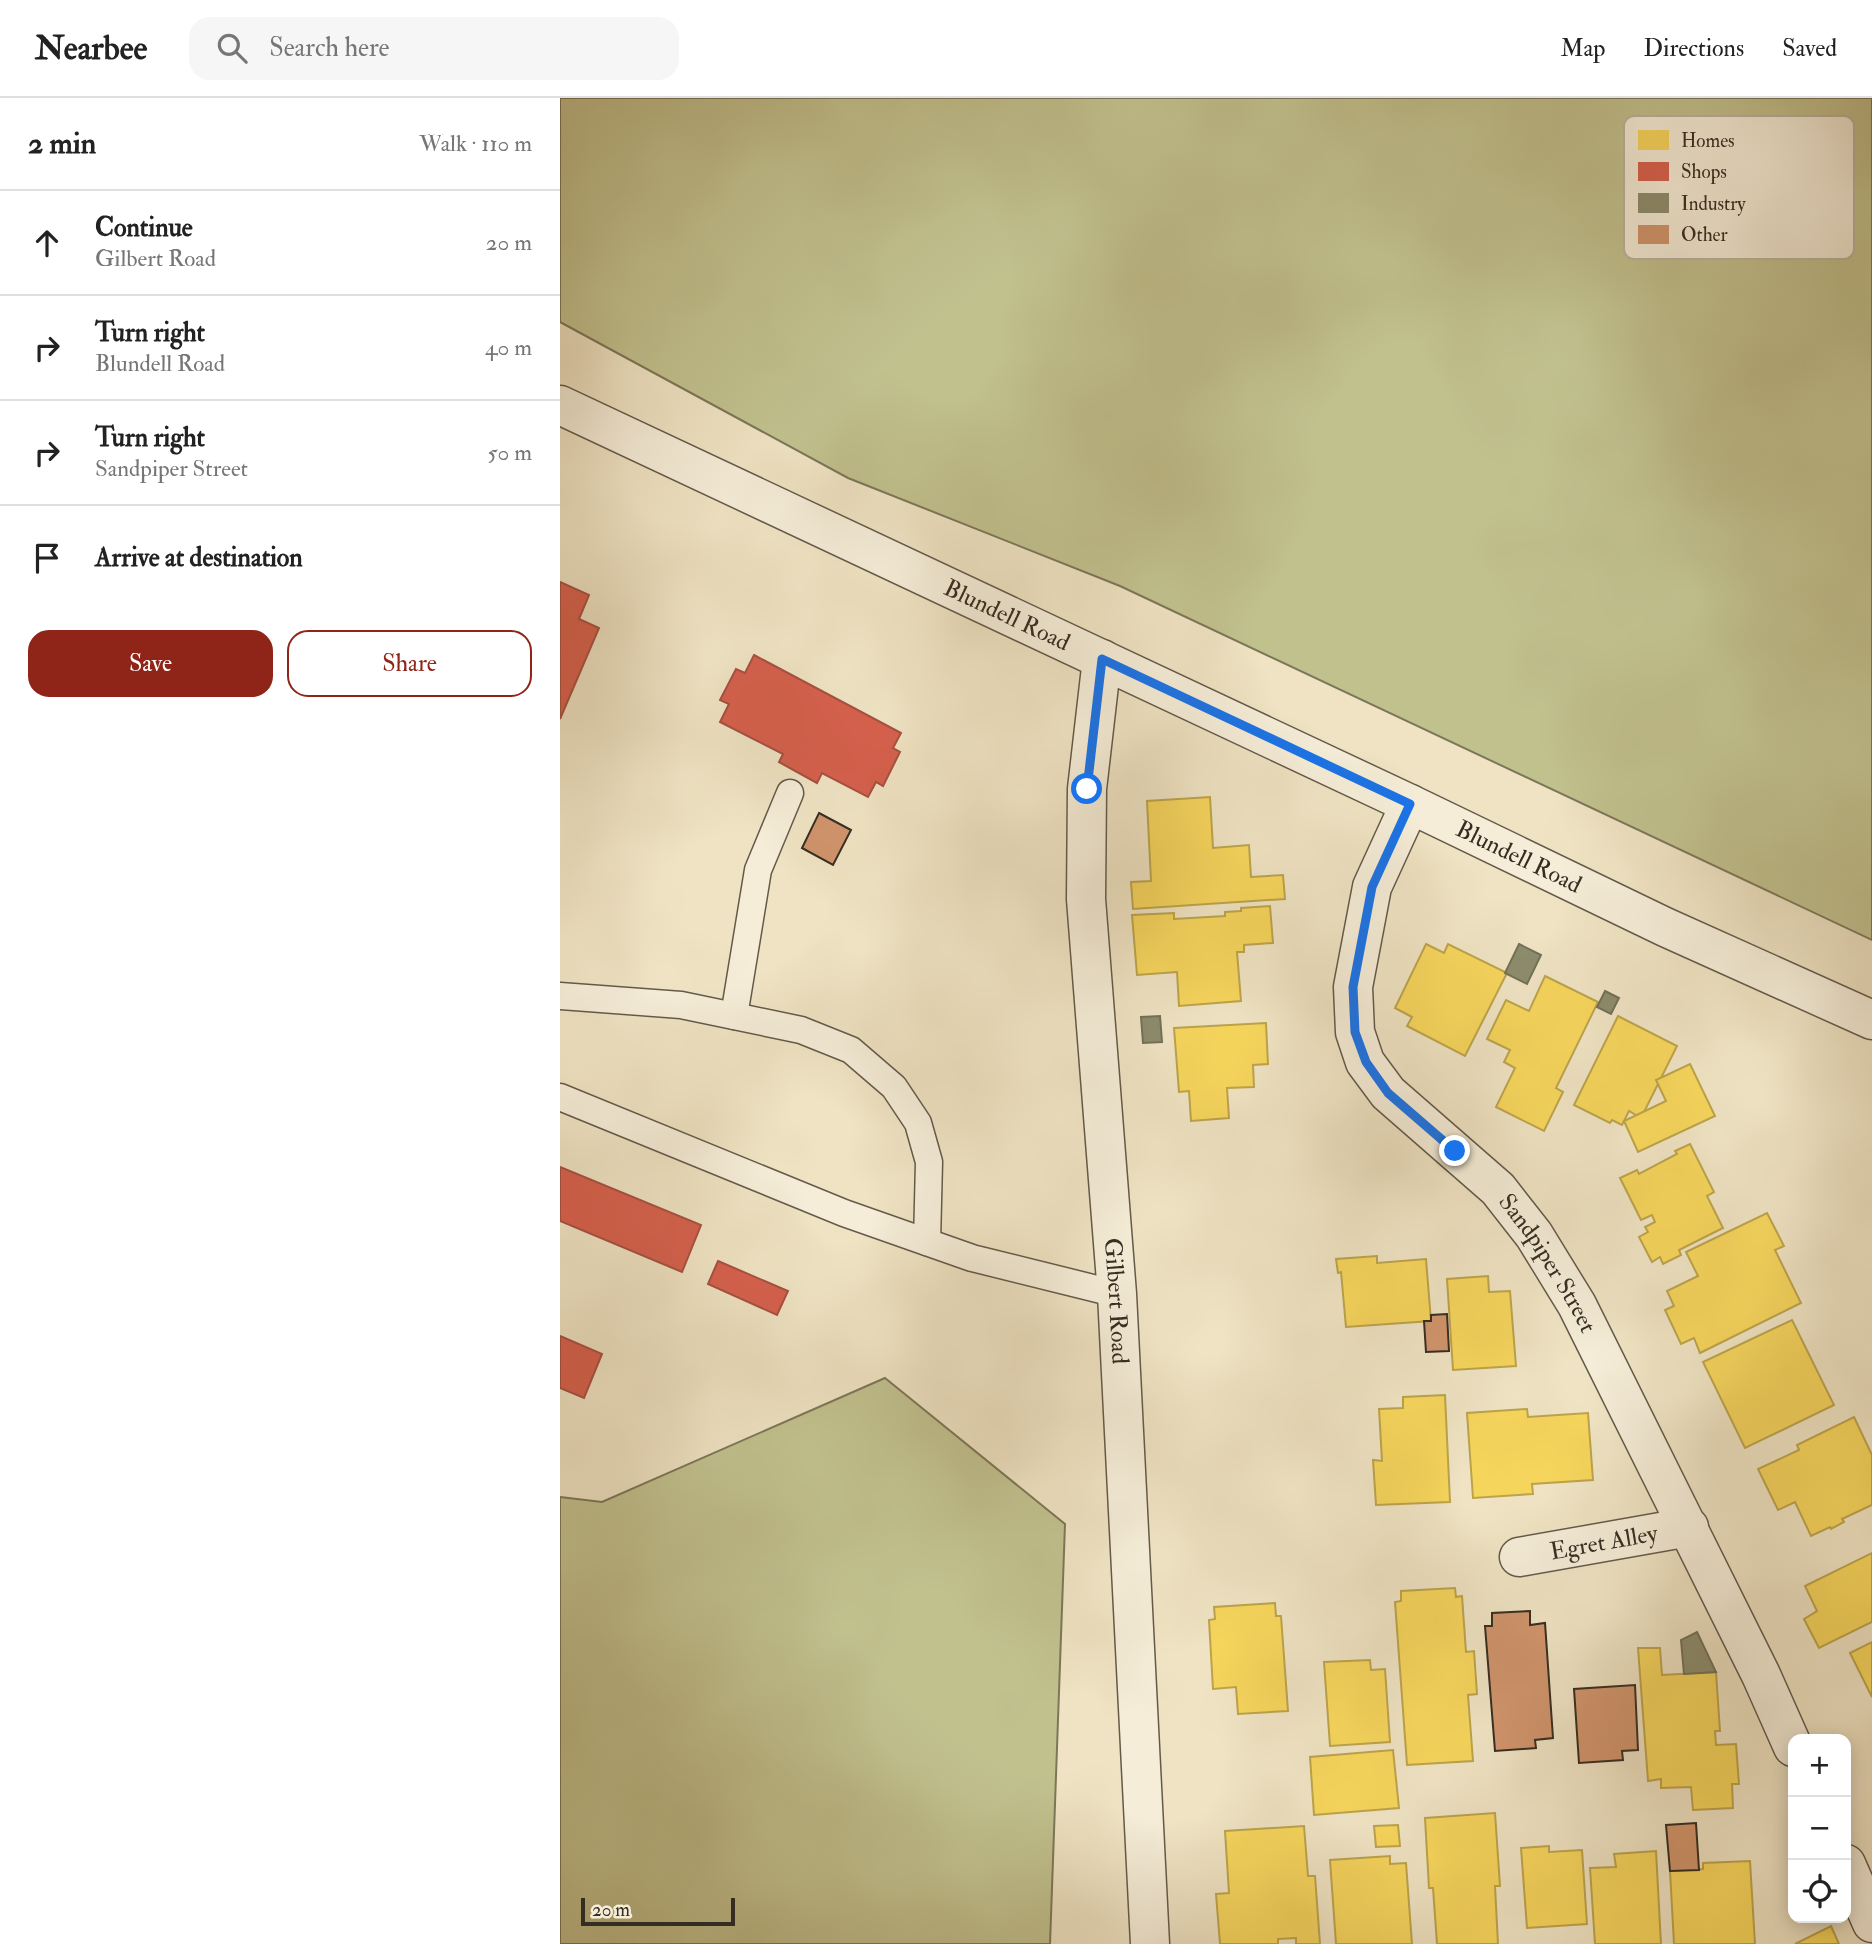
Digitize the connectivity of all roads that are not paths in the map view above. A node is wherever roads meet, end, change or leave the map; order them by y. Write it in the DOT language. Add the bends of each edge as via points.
graph roads {
  1 [pos="560,405"];
  2 [pos="1102,659"];
  3 [pos="790,793"];
  4 [pos="1410,804"];
  5 [pos="560,996"];
  6 [pos="734,1016"];
  7 [pos="1872,1020"];
  8 [pos="560,1097"];
  9 [pos="928,1242"];
  10 [pos="1117,1294"];
  11 [pos="1689,1527"];
  12 [pos="1519,1557"];
  13 [pos="1788,1736"];
  14 [pos="1851,1875"];
  15 [pos="1872,1923"];
  16 [pos="1150,1944"];
  1 -- 2 [label="street, Blundell Road"];
  2 -- 4 [label="street, Blundell Road"];
  2 -- 10 [label="street, Gilbert Road" via="1087,789 1086,899"];
  3 -- 6 [label="lane" via="758,870"];
  4 -- 7 [label="street, Blundell Road"];
  4 -- 11 [label="street, Sandpiper Street" via="1372,887 1353,987 1355,1032 1366,1062 1388,1093 1497,1189 1534,1235 1577,1305"];
  5 -- 6 [label="lane" via="681,1005"];
  6 -- 9 [label="lane" via="801,1030 851,1050 894,1087 918,1123 929,1162"];
  8 -- 9 [label="lane" via="844,1213"];
  9 -- 10 [label="lane" via="972,1258"];
  10 -- 16 [label="street, Gilbert Road"];
  11 -- 12 [label="street, Egret Alley"];
  11 -- 13 [label="street, Sandpiper Street"];
  14 -- 15 [label="street"];
}
